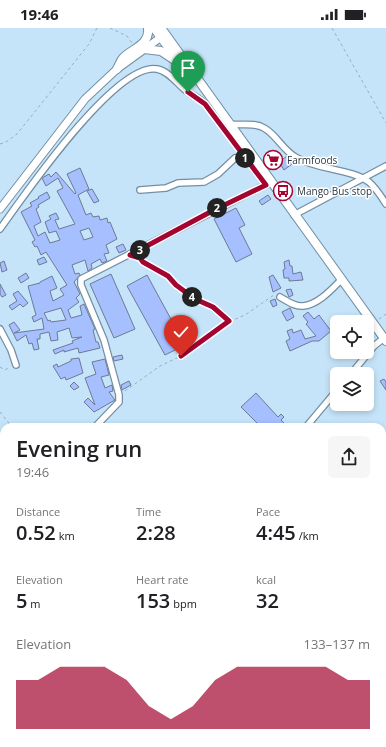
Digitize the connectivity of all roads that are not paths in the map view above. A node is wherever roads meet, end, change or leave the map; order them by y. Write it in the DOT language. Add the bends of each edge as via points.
graph roads {
  1 [pos="148,28"];
  2 [pos="154,28"];
  3 [pos="162,33"];
  4 [pos="140,49"];
  5 [pos="117,70"];
  6 [pos="198,88"];
  7 [pos="230,124"];
  8 [pos="235,158"];
  9 [pos="258,166"];
  10 [pos="386,166"];
  11 [pos="362,178"];
  12 [pos="268,184"];
  13 [pos="140,190"];
  14 [pos="386,204"];
  15 [pos="0,209"];
  16 [pos="294,215"];
  17 [pos="0,229"];
  18 [pos="342,279"];
  19 [pos="280,297"];
  20 [pos="0,329"];
  21 [pos="385,339"];
  22 [pos="16,365"];
  23 [pos="357,367"];
  24 [pos="330,398"];
  25 [pos="99,423"];
  26 [pos="309,423"];
  1 -- 4 [label="highway" via="148,38"];
  2 -- 3 [label="highway"];
  3 -- 4 [label="main road"];
  3 -- 6 [label="highway"];
  3 -- 7 [label="highway"];
  4 -- 5 [label="highway" via="122,59"];
  4 -- 6 [label="highway" via="167,54"];
  5 -- 15 [label="main road" via="71,115"];
  6 -- 9 [label="highway"];
  7 -- 9 [label="highway"];
  7 -- 11 [label="street" via="264,128 289,154 326,169"];
  8 -- 13 [label="street" via="204,182 178,183 166,188"];
  9 -- 12 [label="highway"];
  10 -- 11 [label="street"];
  11 -- 14 [label="street" via="378,191"];
  11 -- 16 [label="street"];
  12 -- 16 [label="highway"];
  12 -- 17 [label="street" via="205,104 167,73 157,69 148,70 123,81 101,101 41,172"];
  12 -- 25 [label="street" via="81,280 104,340 120,395 118,402"];
  16 -- 18 [label="highway"];
  18 -- 19 [label="street" via="316,301 303,306 294,305"];
  18 -- 21 [label="highway"];
  20 -- 22 [label="street" via="12,350"];
  21 -- 23 [label="street" via="374,346"];
  24 -- 26 [label="street"];
}
